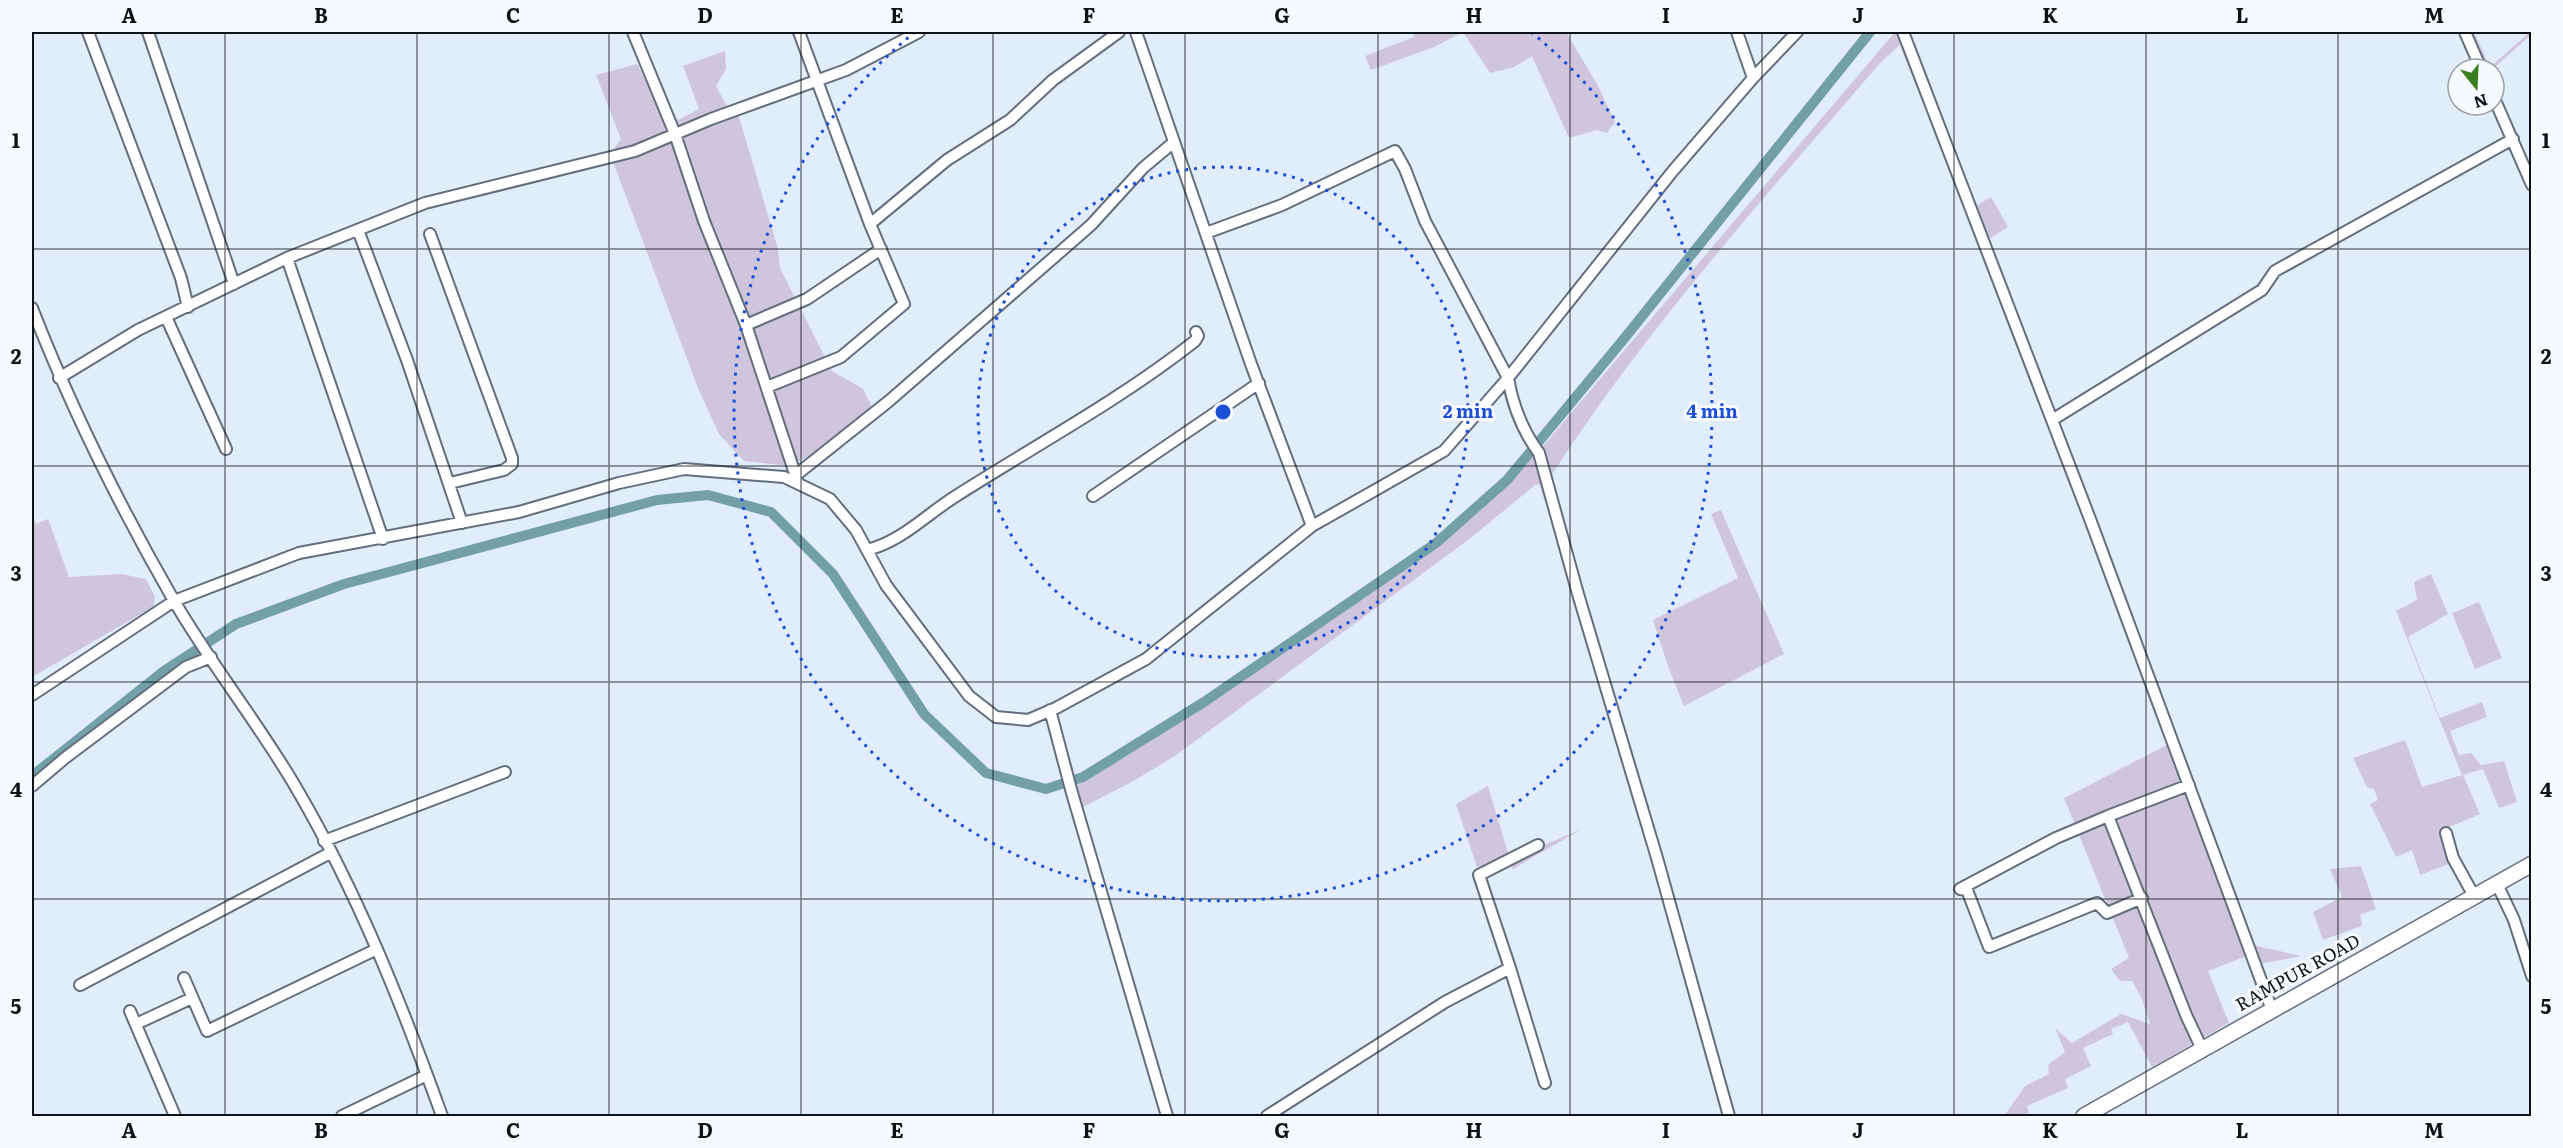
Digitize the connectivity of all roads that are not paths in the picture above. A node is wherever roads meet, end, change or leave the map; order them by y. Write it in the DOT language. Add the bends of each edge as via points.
graph roads {
  1 [pos="88,32"];
  2 [pos="148,32"];
  3 [pos="633,32"];
  4 [pos="799,32"];
  5 [pos="919,32"];
  6 [pos="1119,32"];
  7 [pos="1136,32"];
  8 [pos="1737,32"];
  9 [pos="1797,32"];
  10 [pos="1903,32"];
  11 [pos="2465,32"];
  12 [pos="2476,57"];
  13 [pos="1753,78"];
  14 [pos="818,80"];
  15 [pos="2503,117"];
  16 [pos="675,134"];
  17 [pos="2513,139"];
  18 [pos="1174,142"];
  19 [pos="2532,184"];
  20 [pos="870,224"];
  21 [pos="358,230"];
  22 [pos="1206,233"];
  23 [pos="429,234"];
  24 [pos="880,249"];
  25 [pos="287,258"];
  26 [pos="234,284"];
  27 [pos="188,307"];
  28 [pos="32,308"];
  29 [pos="166,317"];
  30 [pos="746,325"];
  31 [pos="1196,332"];
  32 [pos="59,378"];
  33 [pos="1508,378"];
  34 [pos="1258,383"];
  35 [pos="767,387"];
  36 [pos="2052,420"];
  37 [pos="226,449"];
  38 [pos="797,479"];
  39 [pos="450,483"];
  40 [pos="1093,496"];
  41 [pos="462,524"];
  42 [pos="1312,526"];
  43 [pos="383,539"];
  44 [pos="867,550"];
  45 [pos="174,601"];
  46 [pos="209,655"];
  47 [pos="32,695"];
  48 [pos="1050,710"];
  49 [pos="505,772"];
  50 [pos="2189,785"];
  51 [pos="32,786"];
  52 [pos="2108,816"];
  53 [pos="2446,833"];
  54 [pos="324,841"];
  55 [pos="1538,845"];
  56 [pos="330,853"];
  57 [pos="2532,864"];
  58 [pos="2497,884"];
  59 [pos="2474,896"];
  60 [pos="2142,898"];
  61 [pos="377,949"];
  62 [pos="1510,968"];
  63 [pos="2532,976"];
  64 [pos="184,978"];
  65 [pos="80,985"];
  66 [pos="192,998"];
  67 [pos="2272,1010"];
  68 [pos="130,1011"];
  69 [pos="136,1024"];
  70 [pos="2202,1049"];
  71 [pos="427,1075"];
  72 [pos="1545,1083"];
  73 [pos="175,1116"];
  74 [pos="342,1116"];
  75 [pos="442,1116"];
  76 [pos="1167,1116"];
  77 [pos="1267,1116"];
  78 [pos="1729,1116"];
  79 [pos="2084,1116"];
  1 -- 27 [label="street" via="181,278"];
  2 -- 26 [label="street"];
  3 -- 16 [label="street"];
  4 -- 14 [label="street"];
  5 -- 14 [label="street"];
  6 -- 20 [label="street" via="1053,80 1010,120 947,160"];
  7 -- 18 [label="street"];
  8 -- 13 [label="street"];
  9 -- 13 [label="street"];
  10 -- 36 [label="street"];
  11 -- 12 [label="street"];
  13 -- 33 [label="street" via="1672,172"];
  14 -- 16 [label="street"];
  14 -- 20 [label="street"];
  15 -- 17 [label="street"];
  16 -- 21 [label="street" via="635,151 425,203"];
  16 -- 30 [label="street" via="704,221"];
  17 -- 19 [label="street"];
  17 -- 36 [label="street" via="2275,271 2262,290"];
  18 -- 22 [label="street"];
  18 -- 38 [label="street" via="1143,168 1091,225"];
  20 -- 24 [label="street"];
  21 -- 25 [label="street"];
  21 -- 39 [label="street"];
  22 -- 33 [label="street" via="1282,205 1395,151 1425,221"];
  22 -- 34 [label="street"];
  23 -- 39 [label="street" via="512,458 512,464 504,470"];
  24 -- 30 [label="street" via="807,298"];
  24 -- 35 [label="street" via="904,304 841,357"];
  25 -- 26 [label="street"];
  25 -- 43 [label="street"];
  26 -- 27 [label="street"];
  27 -- 29 [label="street"];
  28 -- 32 [label="street"];
  29 -- 32 [label="street"];
  29 -- 37 [label="street"];
  30 -- 35 [label="street"];
  31 -- 44 [label="street" via="1195,341 1108,403 953,497 884,546"];
  32 -- 45 [label="street"];
  33 -- 42 [label="street" via="1444,451"];
  33 -- 78 [label="street" via="1512,404 1525,434 1539,453"];
  34 -- 40 [label="street"];
  34 -- 42 [label="street"];
  35 -- 38 [label="street"];
  36 -- 50 [label="street"];
  38 -- 41 [label="street" via="684,469"];
  38 -- 44 [label="street" via="830,499"];
  39 -- 41 [label="street"];
  41 -- 43 [label="street"];
  42 -- 48 [label="street" via="1146,659"];
  43 -- 45 [label="street" via="299,553"];
  44 -- 48 [label="street" via="886,585 969,696 996,717 1011,720 1028,720"];
  45 -- 46 [label="street"];
  45 -- 47 [label="street"];
  46 -- 51 [label="street" via="186,667"];
  46 -- 54 [label="street" via="282,765"];
  48 -- 76 [label="street"];
  49 -- 54 [label="street"];
  50 -- 52 [label="street"];
  50 -- 67 [label="street"];
  52 -- 60 [label="street"];
  52 -- 60 [label="street" via="2056,838 1960,889 1967,890 1989,946 2097,903 2107,913"];
  53 -- 59 [label="street" via="2453,858"];
  54 -- 56 [label="street"];
  55 -- 62 [label="street" via="1479,875"];
  56 -- 61 [label="street"];
  56 -- 65 [label="street"];
  57 -- 58 [label="main road, RAMPUR ROAD"];
  58 -- 59 [label="main road, RAMPUR ROAD"];
  58 -- 63 [label="street" via="2514,920"];
  59 -- 67 [label="main road, RAMPUR ROAD"];
  60 -- 70 [label="street"];
  61 -- 66 [label="street" via="210,1035"];
  61 -- 71 [label="street"];
  62 -- 72 [label="street"];
  62 -- 77 [label="street" via="1445,1002"];
  64 -- 66 [label="street"];
  66 -- 69 [label="street"];
  67 -- 70 [label="main road, RAMPUR ROAD"];
  68 -- 69 [label="street"];
  69 -- 73 [label="street"];
  70 -- 79 [label="main road, RAMPUR ROAD"];
  71 -- 74 [label="street"];
  71 -- 75 [label="street"];
}
